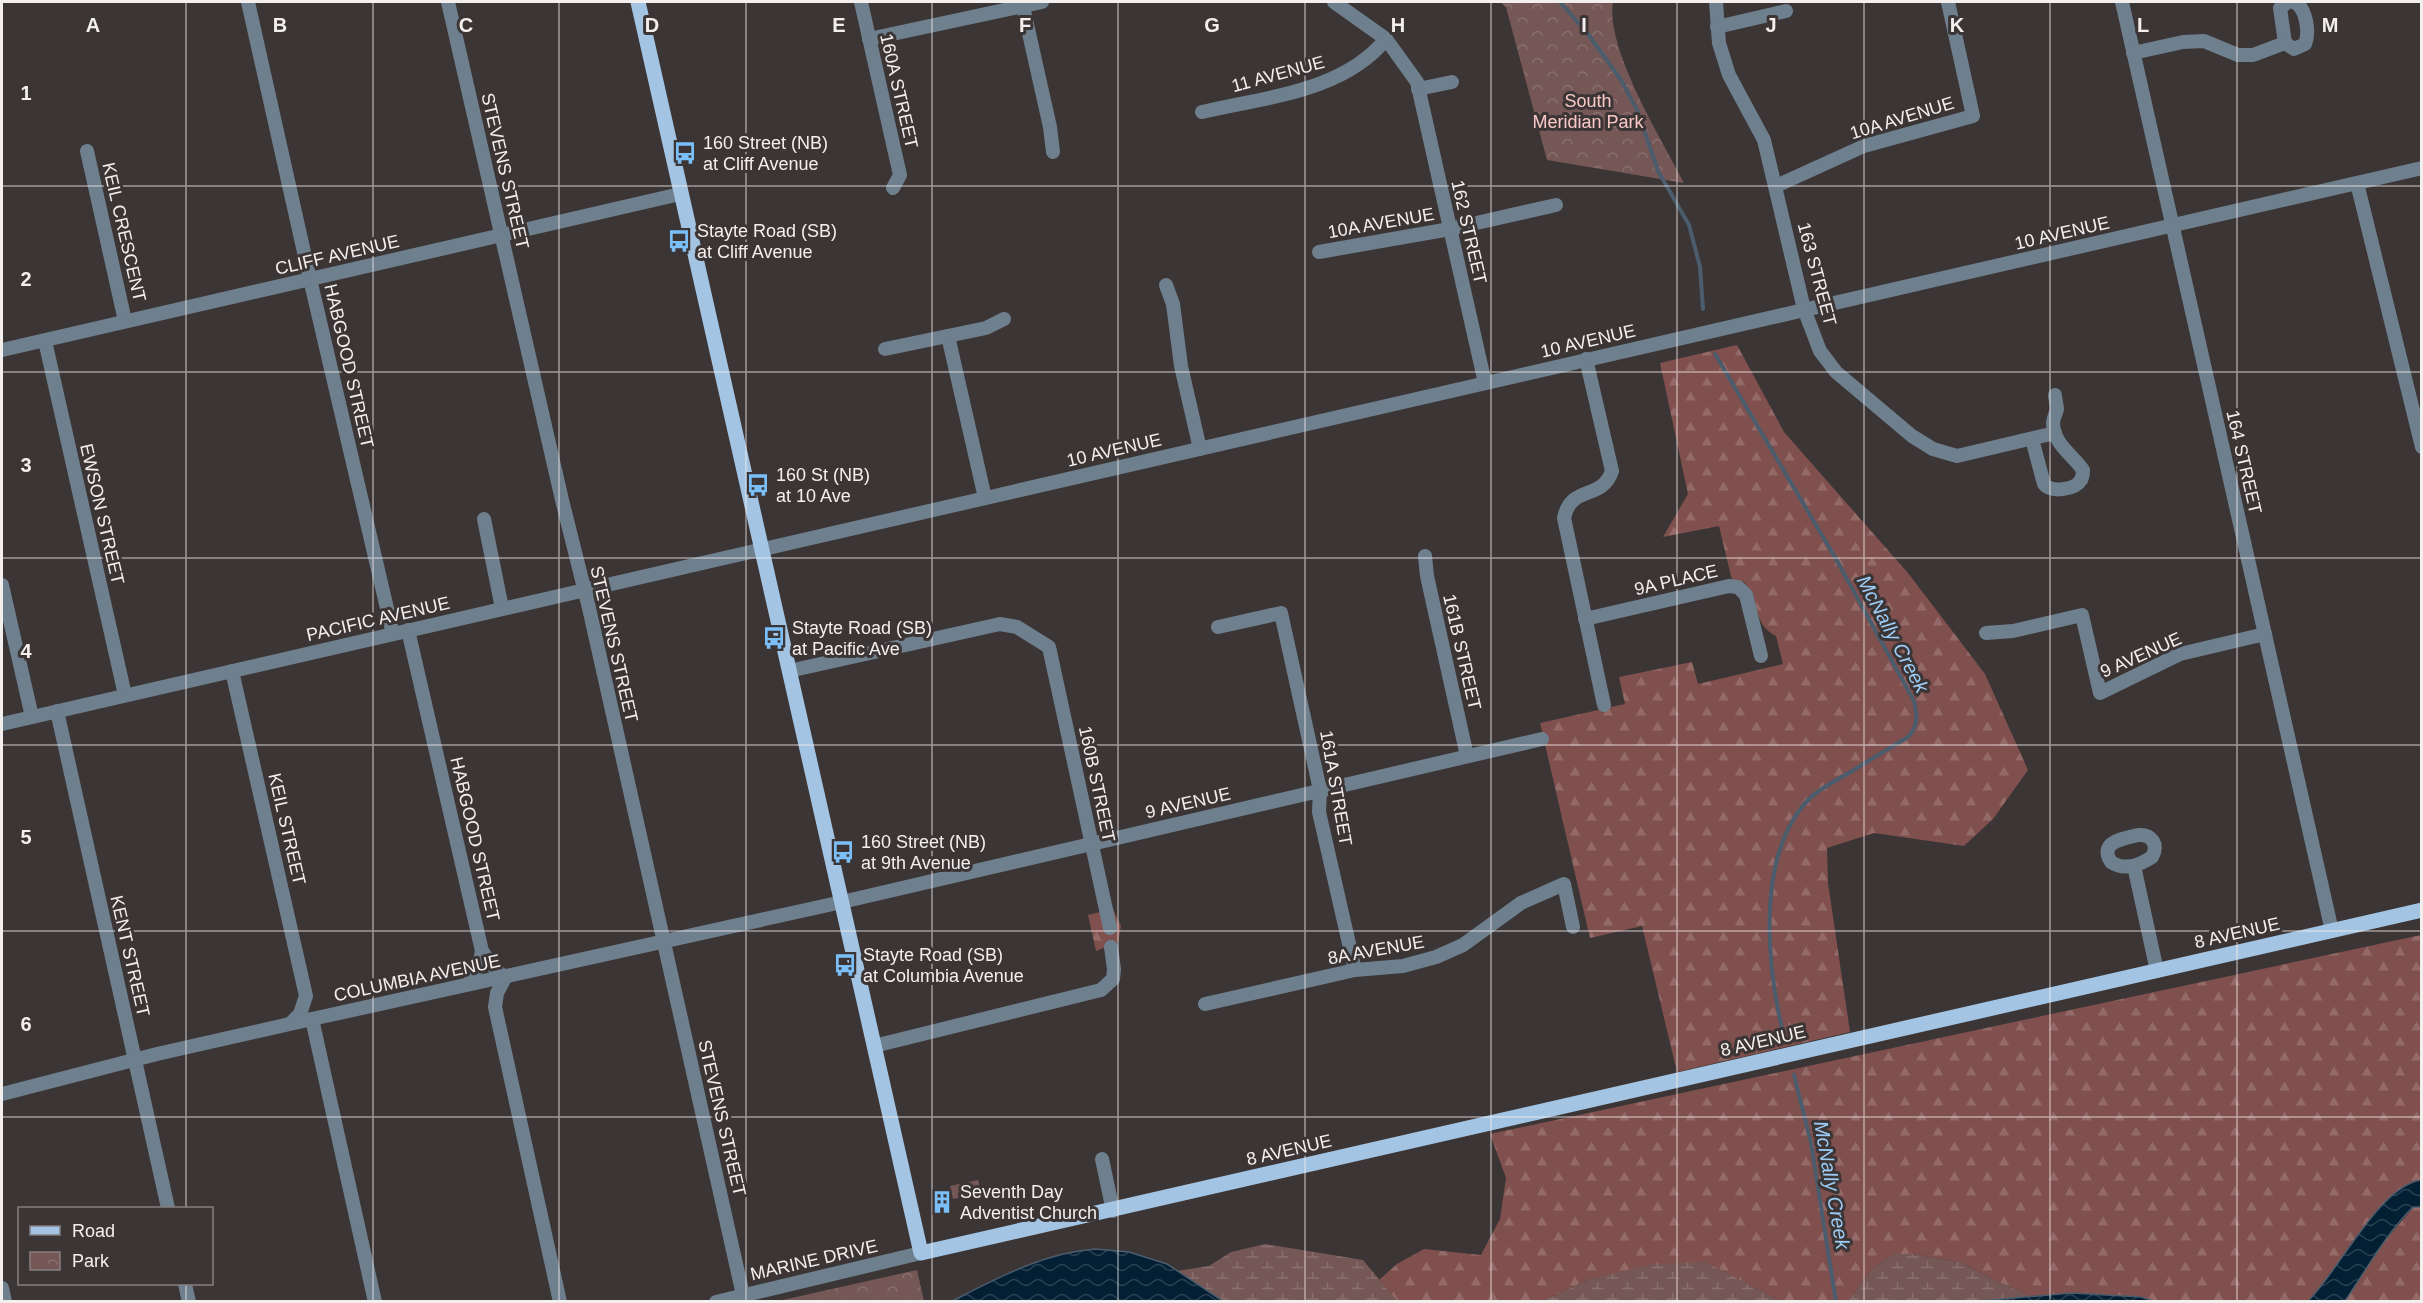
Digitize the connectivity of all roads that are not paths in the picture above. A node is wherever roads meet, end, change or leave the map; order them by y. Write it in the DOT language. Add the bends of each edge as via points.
graph roads {
  1 [pos="248,2"];
  2 [pos="448,2"];
  3 [pos="638,2"];
  4 [pos="861,2"];
  5 [pos="1042,2"];
  6 [pos="1334,2"];
  7 [pos="1716,2"];
  8 [pos="1948,2"];
  9 [pos="2122,2"];
  10 [pos="2288,2"];
  11 [pos="2294,2"];
  12 [pos="1022,4"];
  13 [pos="1352,7"];
  14 [pos="1786,11"];
  15 [pos="1717,27"];
  16 [pos="869,39"];
  17 [pos="1386,39"];
  18 [pos="2285,44"];
  19 [pos="2133,53"];
  20 [pos="1452,82"];
  21 [pos="1418,89"];
  22 [pos="1202,112"];
  23 [pos="87,151"];
  24 [pos="1053,152"];
  25 [pos="2421,168"];
  26 [pos="2357,183"];
  27 [pos="1776,186"];
  28 [pos="893,188"];
  29 [pos="680,194"];
  30 [pos="1556,205"];
  31 [pos="2171,227"];
  32 [pos="1450,229"];
  33 [pos="501,236"];
  34 [pos="1318,252"];
  35 [pos="310,279"];
  36 [pos="1166,285"];
  37 [pos="1804,309"];
  38 [pos="1004,319"];
  39 [pos="125,321"];
  40 [pos="948,336"];
  41 [pos="45,341"];
  42 [pos="885,349"];
  43 [pos="2,350"];
  44 [pos="1586,359"];
  45 [pos="1485,383"];
  46 [pos="2055,395"];
  47 [pos="2055,433"];
  48 [pos="2032,439"];
  49 [pos="2421,447"];
  50 [pos="1200,449"];
  51 [pos="985,498"];
  52 [pos="484,519"];
  53 [pos="763,549"];
  54 [pos="1425,555"];
  55 [pos="2,585"];
  56 [pos="584,590"];
  57 [pos="502,608"];
  58 [pos="1585,619"];
  59 [pos="1218,627"];
  60 [pos="408,630"];
  61 [pos="1986,633"];
  62 [pos="393,634"];
  63 [pos="2265,634"];
  64 [pos="1761,656"];
  65 [pos="789,670"];
  66 [pos="232,671"];
  67 [pos="125,695"];
  68 [pos="1604,705"];
  69 [pos="57,711"];
  70 [pos="32,717"];
  71 [pos="2,724"];
  72 [pos="1542,739"];
  73 [pos="1467,756"];
  74 [pos="1320,790"];
  75 [pos="1092,844"];
  76 [pos="2134,866"];
  77 [pos="842,902"];
  78 [pos="2421,910"];
  79 [pos="1573,927"];
  80 [pos="1110,928"];
  81 [pos="2332,931"];
  82 [pos="664,942"];
  83 [pos="1110,947"];
  84 [pos="482,951"];
  85 [pos="1355,970"];
  86 [pos="2157,971"];
  87 [pos="505,978"];
  88 [pos="469,984"];
  89 [pos="306,996"];
  90 [pos="1205,1004"];
  91 [pos="495,1007"];
  92 [pos="330,1015"];
  93 [pos="312,1019"];
  94 [pos="291,1023"];
  95 [pos="874,1046"];
  96 [pos="135,1060"];
  97 [pos="2,1094"];
  98 [pos="1102,1159"];
  99 [pos="168,1207"];
  100 [pos="1113,1211"];
  101 [pos="921,1253"];
  102 [pos="185,1285"];
  103 [pos="2,1288"];
  104 [pos="743,1295"];
  105 [pos="5,1302"];
  106 [pos="189,1302"];
  107 [pos="375,1302"];
  108 [pos="561,1302"];
  109 [pos="716,1302"];
  1 -- 35 [label="street, HABGOOD STREET"];
  2 -- 33 [label="street, STEVENS STREET"];
  3 -- 29 [label="main road"];
  4 -- 16 [label="street, 160A STREET"];
  5 -- 12 [label="street"];
  6 -- 13 [label="street"];
  7 -- 15 [label="street, 163 STREET"];
  8 -- 27 [label="street, 10A AVENUE" via="1973,116 1864,146"];
  9 -- 19 [label="street, 164 STREET"];
  10 -- 18 [label="street" via="2279,12"];
  11 -- 18 [label="street" via="2302,9 2307,40 2298,49"];
  12 -- 16 [label="street"];
  12 -- 24 [label="street"];
  13 -- 17 [label="street"];
  14 -- 15 [label="street"];
  15 -- 27 [label="street, 163 STREET" via="1729,75 1764,140"];
  16 -- 28 [label="street, 160A STREET" via="900,175"];
  17 -- 21 [label="street, 162 STREET"];
  17 -- 22 [label="street, 11 AVENUE" via="1372,56 1326,82"];
  18 -- 19 [label="street" via="2253,55 2238,55 2204,41"];
  19 -- 31 [label="street, 164 STREET"];
  20 -- 21 [label="street"];
  21 -- 32 [label="street, 162 STREET"];
  23 -- 39 [label="street, KEIL CRESCENT"];
  25 -- 26 [label="street, 10 AVENUE"];
  26 -- 31 [label="street, 10 AVENUE"];
  26 -- 49 [label="street"];
  27 -- 37 [label="street, 163 STREET"];
  29 -- 33 [label="street, CLIFF AVENUE"];
  29 -- 53 [label="main road"];
  30 -- 32 [label="street, 10A AVENUE"];
  31 -- 37 [label="street, 10 AVENUE"];
  31 -- 63 [label="street, 164 STREET"];
  32 -- 34 [label="street, 10A AVENUE"];
  32 -- 45 [label="street, 162 STREET"];
  33 -- 35 [label="street, CLIFF AVENUE"];
  33 -- 56 [label="street, STEVENS STREET"];
  35 -- 39 [label="street, CLIFF AVENUE"];
  35 -- 62 [label="street, HABGOOD STREET"];
  36 -- 50 [label="street"];
  37 -- 44 [label="street, 10 AVENUE"];
  37 -- 48 [label="street, 163 STREET" via="1817,345 1832,367 1925,446 1957,456"];
  38 -- 40 [label="street" via="986,328"];
  39 -- 41 [label="street, CLIFF AVENUE"];
  40 -- 42 [label="street"];
  40 -- 51 [label="street"];
  41 -- 43 [label="street, CLIFF AVENUE"];
  41 -- 67 [label="street, EWSON STREET"];
  44 -- 45 [label="street, 10 AVENUE"];
  44 -- 58 [label="street" via="1612,471 1601,489 1572,499 1564,518"];
  45 -- 50 [label="street, 10 AVENUE"];
  46 -- 47 [label="street"];
  47 -- 48 [label="street, 163 STREET"];
  47 -- 48 [label="street" via="2064,452 2083,470 2076,485 2047,489"];
  50 -- 51 [label="street, 10 AVENUE"];
  51 -- 53 [label="street, 10 AVENUE"];
  52 -- 57 [label="street"];
  53 -- 56 [label="street, PACIFIC AVENUE"];
  53 -- 65 [label="main road"];
  54 -- 73 [label="street, 161B STREET" via="1426,576"];
  55 -- 70 [label="street"];
  56 -- 57 [label="street, PACIFIC AVENUE"];
  56 -- 82 [label="street, STEVENS STREET"];
  57 -- 60 [label="street, PACIFIC AVENUE"];
  58 -- 64 [label="street, 9A PLACE" via="1729,585 1746,595"];
  58 -- 68 [label="street"];
  59 -- 74 [label="street, 161A STREET" via="1279,606"];
  60 -- 62 [label="street, PACIFIC AVENUE"];
  60 -- 84 [label="street, HABGOOD STREET"];
  61 -- 63 [label="street, 9 AVENUE" via="2013,631 2082,615 2100,693 2180,654"];
  62 -- 66 [label="street, PACIFIC AVENUE"];
  63 -- 81 [label="street, 164 STREET"];
  65 -- 75 [label="street, 160B STREET" via="1000,624 1017,627 1049,647"];
  65 -- 77 [label="main road"];
  66 -- 67 [label="street, PACIFIC AVENUE"];
  66 -- 89 [label="street, KEIL STREET"];
  67 -- 69 [label="street, PACIFIC AVENUE"];
  69 -- 70 [label="street, PACIFIC AVENUE"];
  69 -- 96 [label="street, KENT STREET"];
  70 -- 71 [label="street, PACIFIC AVENUE"];
  72 -- 73 [label="street, 9 AVENUE"];
  73 -- 74 [label="street, 9 AVENUE"];
  74 -- 75 [label="street, 9 AVENUE"];
  74 -- 85 [label="street, 161A STREET" via="1319,812"];
  75 -- 77 [label="street, 9 AVENUE"];
  75 -- 80 [label="street, 160B STREET"];
  76 -- 86 [label="street"];
  77 -- 82 [label="street, COLUMBIA AVENUE"];
  77 -- 95 [label="main road"];
  78 -- 81 [label="main road, 8 AVENUE"];
  79 -- 85 [label="street, 8A AVENUE" via="1564,884 1521,903 1463,945 1436,957 1403,966"];
  81 -- 86 [label="main road, 8 AVENUE"];
  82 -- 87 [label="street, COLUMBIA AVENUE"];
  82 -- 104 [label="street, STEVENS STREET"];
  83 -- 95 [label="street" via="1113,979 1091,993"];
  84 -- 87 [label="street, HABGOOD STREET"];
  84 -- 88 [label="street"];
  85 -- 90 [label="street, 8A AVENUE"];
  86 -- 100 [label="main road, 8 AVENUE"];
  87 -- 88 [label="street, COLUMBIA AVENUE"];
  87 -- 91 [label="street"];
  88 -- 91 [label="street" via="482,991"];
  88 -- 92 [label="street, COLUMBIA AVENUE"];
  89 -- 92 [label="street"];
  89 -- 94 [label="street" via="300,1014"];
  91 -- 108 [label="street"];
  92 -- 93 [label="street, COLUMBIA AVENUE"];
  93 -- 94 [label="street, COLUMBIA AVENUE"];
  93 -- 107 [label="street"];
  94 -- 96 [label="street, COLUMBIA AVENUE"];
  95 -- 101 [label="main road"];
  96 -- 97 [label="street, COLUMBIA AVENUE"];
  96 -- 99 [label="street, KENT STREET"];
  98 -- 100 [label="street"];
  100 -- 101 [label="main road, 8 AVENUE"];
  101 -- 104 [label="street, MARINE DRIVE"];
  102 -- 106 [label="street"];
  103 -- 105 [label="street"];
  104 -- 109 [label="street, MARINE DRIVE"];
}
